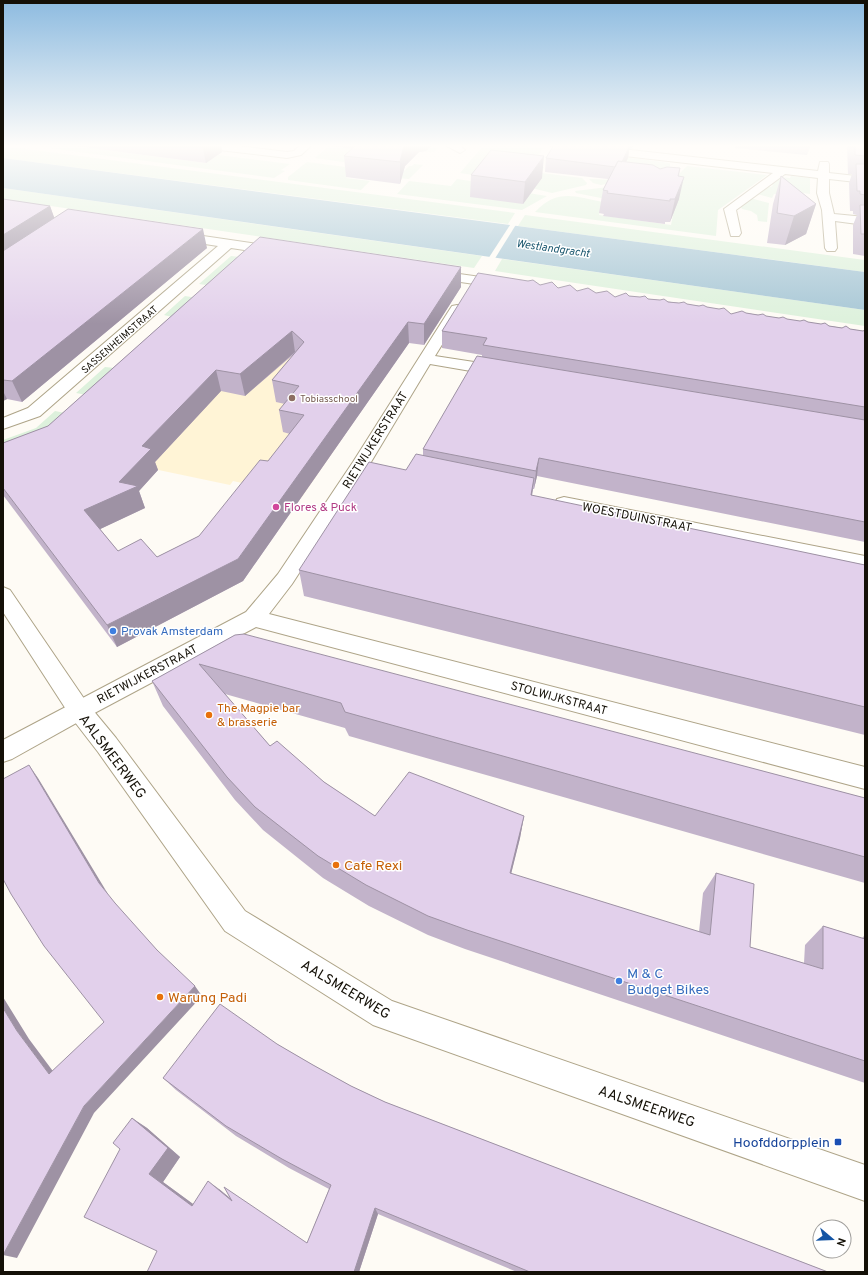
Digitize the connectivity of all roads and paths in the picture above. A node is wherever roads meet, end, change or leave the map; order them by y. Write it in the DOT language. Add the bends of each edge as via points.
graph roads {
  1 [pos="736,204"];
  2 [pos="825,204"];
  3 [pos="828,217"];
  4 [pos="865,221"];
  5 [pos="735,233"];
  6 [pos="167,234"];
  7 [pos="228,244"];
  8 [pos="831,248"];
  9 [pos="290,253"];
  10 [pos="420,272"];
  11 [pos="474,280"];
  12 [pos="513,286"];
  13 [pos="426,358"];
  14 [pos="512,373"];
  15 [pos="3,424"];
  16 [pos="548,499"];
  17 [pos="865,563"];
  18 [pos="3,595"];
  19 [pos="254,618"];
  20 [pos="79,710"];
  21 [pos="3,752"];
  22 [pos="865,778"];
  23 [pos="865,1183"];
  1 -- 5 [label="street" via="730,209"];
  2 -- 3 [label="street"];
  3 -- 4 [label="street"];
  3 -- 8 [label="street"];
  6 -- 7 [label="street"];
  7 -- 9 [label="street"];
  7 -- 15 [label="street, SASSENHEIMSTRAAT" via="34,412"];
  10 -- 11 [label="street"];
  11 -- 12 [label="street"];
  11 -- 13 [label="street, RIETWIJKERSTRAAT"];
  13 -- 14 [label="street"];
  13 -- 19 [label="street, RIETWIJKERSTRAAT" via="370,464"];
  16 -- 17 [label="street, WOESTDUINSTRAAT"];
  18 -- 20 [label="street, AALSMEERWEG"];
  19 -- 20 [label="street, RIETWIJKERSTRAAT"];
  19 -- 22 [label="street, STOLWIJKSTRAAT"];
  20 -- 21 [label="street, RIETWIJKERSTRAAT"];
  20 -- 23 [label="street, AALSMEERWEG" via="234,921 384,1014"];
}
